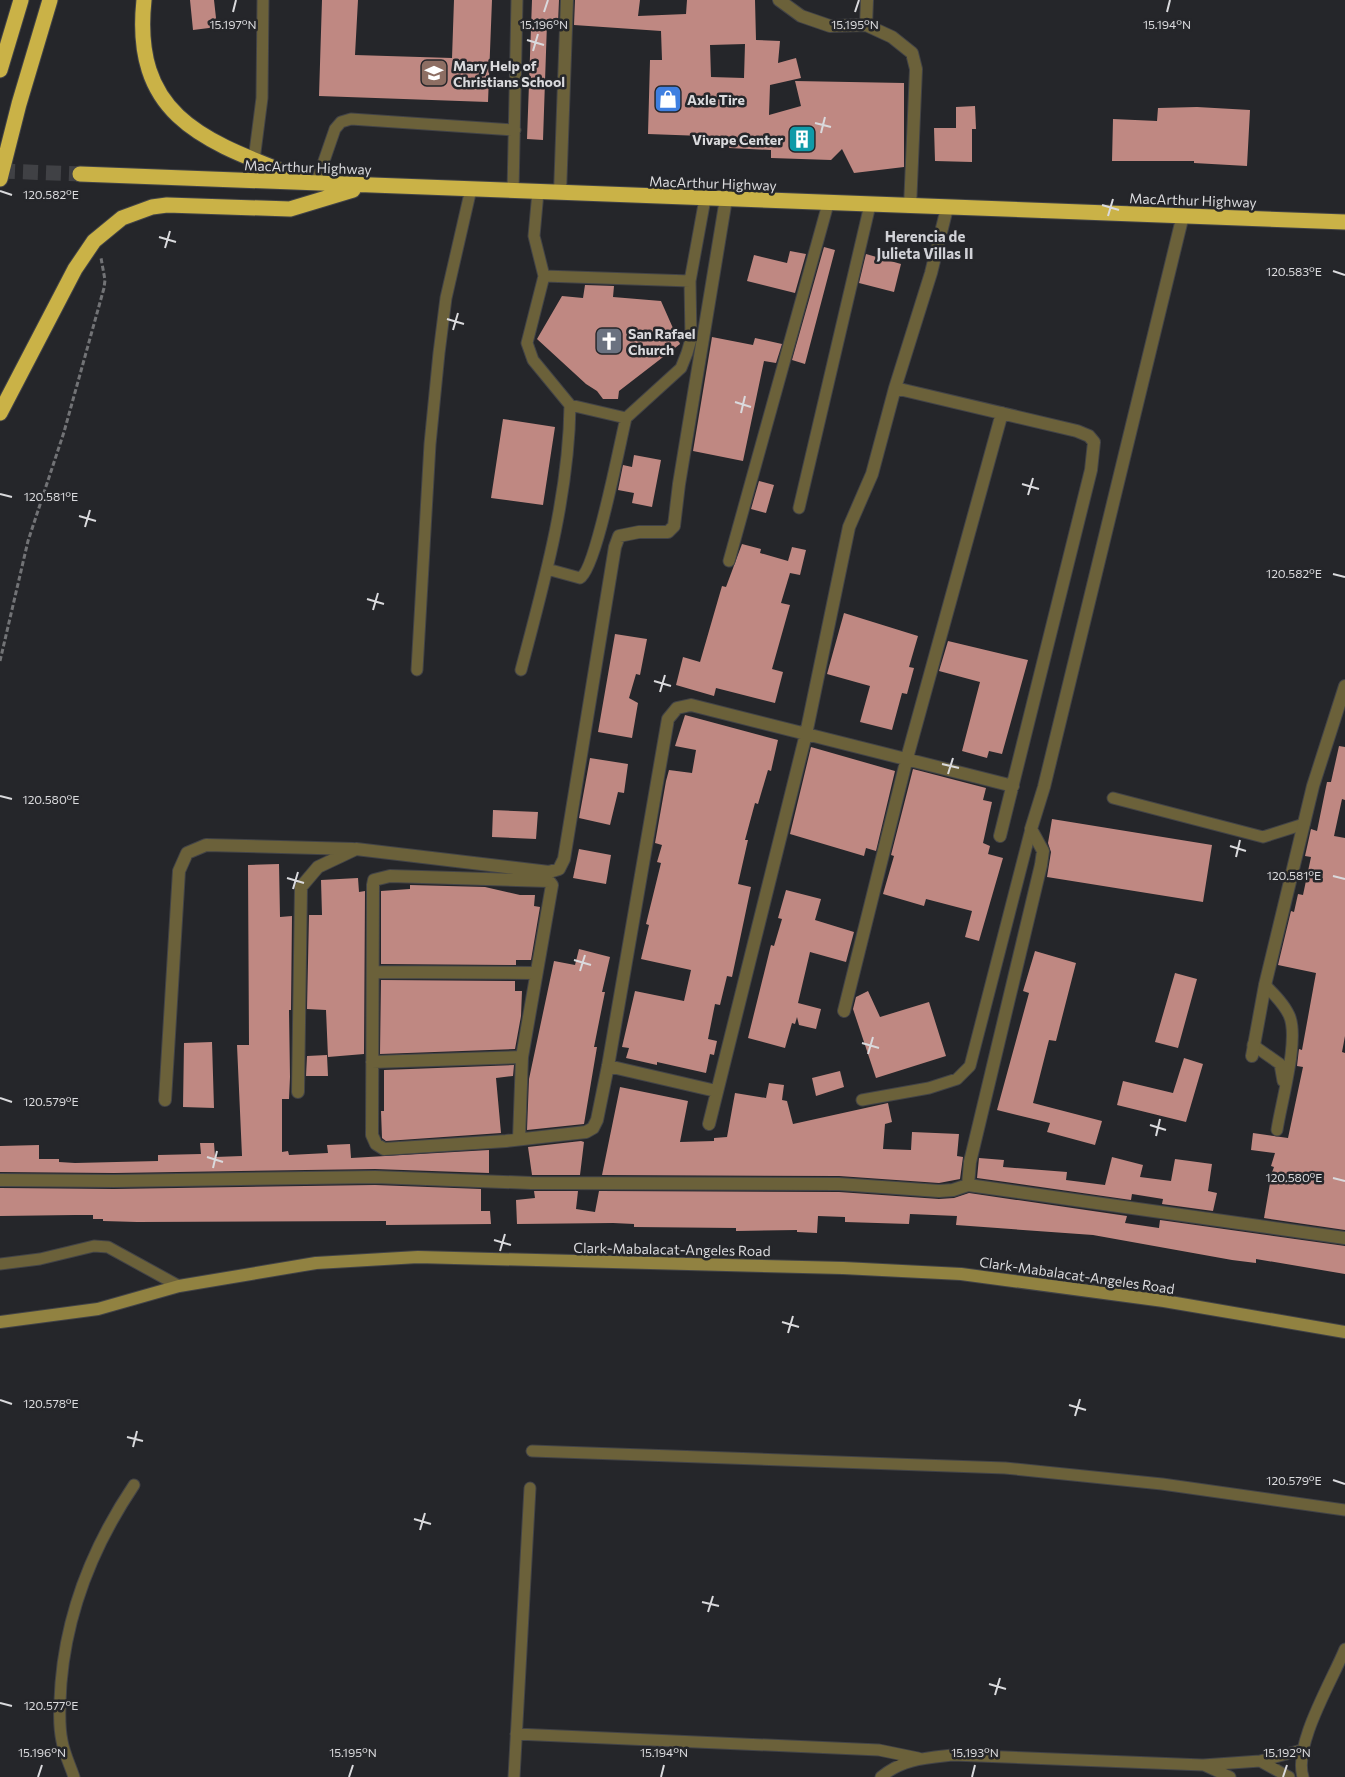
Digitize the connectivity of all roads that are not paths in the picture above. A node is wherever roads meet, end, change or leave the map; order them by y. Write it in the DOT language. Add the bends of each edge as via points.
graph roads {
  1 [pos="21,0"];
  2 [pos="50,0"];
  3 [pos="144,0"];
  4 [pos="263,0"];
  5 [pos="517,0"];
  6 [pos="567,0"];
  7 [pos="779,0"];
  8 [pos="867,0"];
  9 [pos="866,25"];
  10 [pos="0,70"];
  11 [pos="515,130"];
  12 [pos="254,160"];
  13 [pos="80,174"];
  14 [pos="0,179"];
  15 [pos="316,184"];
  16 [pos="366,185"];
  17 [pos="471,189"];
  18 [pos="513,191"];
  19 [pos="538,192"];
  20 [pos="560,193"];
  21 [pos="705,199"];
  22 [pos="726,200"];
  23 [pos="828,204"];
  24 [pos="870,205"];
  25 [pos="910,207"];
  26 [pos="947,208"];
  27 [pos="1182,215"];
  28 [pos="1345,222"];
  29 [pos="544,276"];
  30 [pos="690,281"];
  31 [pos="895,388"];
  32 [pos="570,405"];
  33 [pos="0,413"];
  34 [pos="1002,413"];
  35 [pos="626,418"];
  36 [pos="798,508"];
  37 [pos="729,561"];
  38 [pos="547,569"];
  39 [pos="417,670"];
  40 [pos="522,670"];
  41 [pos="1345,686"];
  42 [pos="806,734"];
  43 [pos="907,758"];
  44 [pos="1013,786"];
  45 [pos="1113,798"];
  46 [pos="1304,824"];
  47 [pos="1031,829"];
  48 [pos="1000,836"];
  49 [pos="356,849"];
  50 [pos="374,972"];
  51 [pos="535,973"];
  52 [pos="1265,985"];
  53 [pos="844,1011"];
  54 [pos="1252,1050"];
  55 [pos="522,1057"];
  56 [pos="372,1062"];
  57 [pos="608,1066"];
  58 [pos="1284,1085"];
  59 [pos="716,1091"];
  60 [pos="298,1092"];
  61 [pos="166,1100"];
  62 [pos="862,1100"];
  63 [pos="709,1124"];
  64 [pos="1277,1130"];
  65 [pos="519,1139"];
  66 [pos="0,1180"];
  67 [pos="968,1185"];
  68 [pos="1345,1238"];
  69 [pos="0,1264"];
  70 [pos="179,1286"];
  71 [pos="0,1322"];
  72 [pos="1345,1332"];
  73 [pos="532,1451"];
  74 [pos="134,1485"];
  75 [pos="530,1488"];
  76 [pos="1345,1510"];
  77 [pos="1345,1649"];
  78 [pos="516,1734"];
  79 [pos="1302,1750"];
  80 [pos="920,1758"];
  81 [pos="1260,1761"];
  82 [pos="1203,1765"];
  83 [pos="74,1777"];
  84 [pos="514,1777"];
  85 [pos="881,1777"];
  86 [pos="1230,1777"];
  87 [pos="1289,1777"];
  88 [pos="1303,1777"];
  1 -- 10 [label="highway"];
  2 -- 14 [label="highway"];
  3 -- 12 [label="highway" via="143,43 147,64 156,87 169,106 206,138"];
  4 -- 12 [label="lane" via="262,98"];
  5 -- 11 [label="lane"];
  6 -- 20 [label="street"];
  7 -- 9 [label="street" via="801,16 830,26"];
  8 -- 9 [label="street"];
  9 -- 25 [label="street" via="892,37 912,52 916,69"];
  11 -- 15 [label="lane" via="351,119 341,122 335,129"];
  11 -- 18 [label="lane"];
  12 -- 15 [label="highway"];
  13 -- 15 [label="highway, MacArthur Highway"];
  15 -- 16 [label="highway, MacArthur Highway"];
  16 -- 17 [label="highway, MacArthur Highway"];
  16 -- 33 [label="highway" via="290,209 183,205 152,207 122,218 94,241 75,268"];
  17 -- 18 [label="highway, MacArthur Highway"];
  17 -- 39 [label="lane" via="446,298 439,353 430,444"];
  18 -- 19 [label="highway, MacArthur Highway"];
  19 -- 20 [label="highway, MacArthur Highway"];
  19 -- 29 [label="lane" via="534,236"];
  20 -- 21 [label="highway, MacArthur Highway"];
  21 -- 22 [label="highway, MacArthur Highway"];
  21 -- 30 [label="lane"];
  22 -- 23 [label="highway, MacArthur Highway"];
  22 -- 49 [label="street" via="674,526 668,532 619,536 614,547 564,859 559,868 548,872"];
  23 -- 24 [label="highway, MacArthur Highway"];
  23 -- 37 [label="lane"];
  24 -- 25 [label="highway, MacArthur Highway"];
  24 -- 36 [label="lane"];
  25 -- 26 [label="highway, MacArthur Highway"];
  26 -- 27 [label="highway, MacArthur Highway"];
  26 -- 31 [label="street" via="927,288"];
  27 -- 28 [label="highway, MacArthur Highway"];
  27 -- 47 [label="street"];
  29 -- 30 [label="lane"];
  29 -- 32 [label="lane" via="527,343 533,360"];
  30 -- 35 [label="lane" via="691,339 681,368"];
  31 -- 34 [label="street"];
  31 -- 42 [label="street" via="872,474 849,527"];
  32 -- 35 [label="lane"];
  32 -- 38 [label="lane" via="570,449"];
  34 -- 43 [label="street"];
  34 -- 44 [label="street" via="1089,436 1094,442"];
  35 -- 38 [label="lane" via="598,537 585,573 580,578"];
  38 -- 40 [label="lane"];
  41 -- 46 [label="street"];
  42 -- 43 [label="street"];
  42 -- 57 [label="street" via="691,705 677,708 668,719"];
  42 -- 59 [label="street"];
  43 -- 44 [label="street"];
  43 -- 53 [label="street"];
  44 -- 48 [label="street"];
  45 -- 46 [label="lane" via="1263,837"];
  46 -- 52 [label="street"];
  47 -- 62 [label="lane" via="970,1066 958,1079 929,1088"];
  47 -- 67 [label="street" via="1042,851 1041,865 970,1162"];
  49 -- 60 [label="street" via="318,866 301,888"];
  49 -- 61 [label="street" via="206,845 188,853 179,871"];
  50 -- 51 [label="street"];
  50 -- 51 [label="street" via="373,885 374,880 390,876 549,881 552,891"];
  50 -- 56 [label="street"];
  51 -- 55 [label="street"];
  52 -- 54 [label="street"];
  52 -- 58 [label="lane" via="1290,1016 1294,1042"];
  54 -- 58 [label="lane" via="1280,1064"];
  55 -- 56 [label="street"];
  55 -- 65 [label="street"];
  56 -- 65 [label="street" via="372,1135 376,1144 384,1149"];
  57 -- 59 [label="street"];
  57 -- 65 [label="street" via="593,1128 586,1132"];
  58 -- 64 [label="lane"];
  59 -- 63 [label="street"];
  66 -- 67 [label="street" via="375,1176 530,1183 839,1184 939,1191"];
  67 -- 68 [label="street"];
  69 -- 70 [label="lane" via="40,1259 94,1246 108,1247"];
  70 -- 71 [label="main road, Clark-Mabalacat-Angeles Road" via="98,1309"];
  70 -- 72 [label="main road, Clark-Mabalacat-Angeles Road" via="316,1263 418,1257 844,1268 961,1274 1027,1282 1164,1301"];
  73 -- 76 [label="lane" via="1005,1468 1162,1484"];
  74 -- 83 [label="lane" via="96,1548 74,1603 63,1653 62,1740"];
  75 -- 78 [label="lane"];
  77 -- 79 [label="lane"];
  78 -- 80 [label="lane" via="878,1750"];
  78 -- 84 [label="lane"];
  79 -- 81 [label="lane"];
  79 -- 88 [label="lane"];
  80 -- 82 [label="lane" via="984,1755"];
  80 -- 85 [label="lane" via="901,1764"];
  81 -- 82 [label="lane"];
  81 -- 87 [label="lane"];
  82 -- 86 [label="lane"];
}
